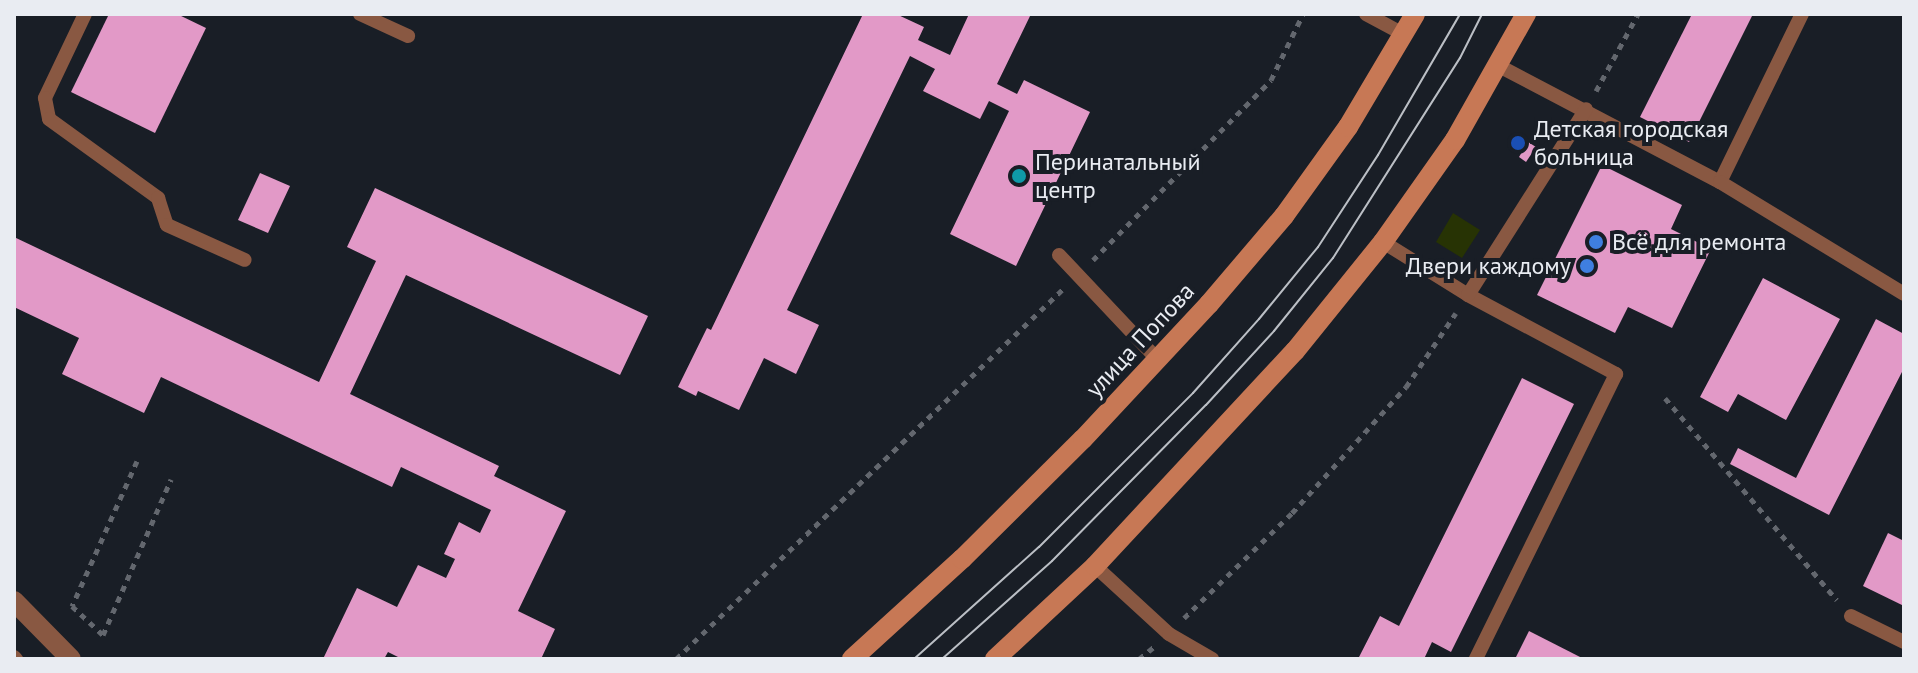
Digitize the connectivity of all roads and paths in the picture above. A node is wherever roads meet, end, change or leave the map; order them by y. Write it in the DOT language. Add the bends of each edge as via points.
graph roads {
  1 [pos="85,14"];
  2 [pos="360,14"];
  3 [pos="1303,14"];
  4 [pos="1366,14"];
  5 [pos="1415,14"];
  6 [pos="1526,14"];
  7 [pos="1638,14"];
  8 [pos="1802,14"];
  9 [pos="1405,35"];
  10 [pos="408,36"];
  11 [pos="1499,66"];
  12 [pos="1586,109"];
  13 [pos="1720,182"];
  14 [pos="1383,242"];
  15 [pos="1059,255"];
  16 [pos="245,260"];
  17 [pos="1078,275"];
  18 [pos="1904,294"];
  19 [pos="1468,295"];
  20 [pos="1157,359"];
  21 [pos="1665,398"];
  22 [pos="137,461"];
  23 [pos="171,479"];
  24 [pos="1095,566"];
  25 [pos="14,601"];
  26 [pos="1851,616"];
  27 [pos="1169,634"];
  28 [pos="1904,642"];
  29 [pos="71,659"];
  30 [pos="676,659"];
  31 [pos="852,659"];
  32 [pos="995,659"];
  33 [pos="1139,659"];
  34 [pos="1212,659"];
  35 [pos="1476,659"];
  1 -- 16 [label="lane" via="45,98 49,119 158,198 167,225"];
  2 -- 10 [label="lane"];
  3 -- 17 [label="path" via="1271,80"];
  4 -- 9 [label="lane"];
  5 -- 9 [label="main road, улица Попова"];
  6 -- 11 [label="main road"];
  7 -- 12 [label="path"];
  8 -- 13 [label="lane"];
  9 -- 20 [label="main road, улица Попова" via="1284,216"];
  11 -- 12 [label="lane"];
  11 -- 14 [label="main road"];
  12 -- 13 [label="lane"];
  12 -- 19 [label="lane"];
  13 -- 18 [label="lane"];
  14 -- 19 [label="lane"];
  14 -- 24 [label="main road" via="1295,351"];
  15 -- 17 [label="lane"];
  17 -- 20 [label="lane"];
  17 -- 30 [label="path"];
  19 -- 27 [label="path" via="1396,398 1292,513"];
  19 -- 35 [label="lane" via="1616,374"];
  20 -- 31 [label="main road, улица Попова" via="962,559"];
  21 -- 26 [label="path"];
  22 -- 23 [label="path" via="72,606 103,635"];
  24 -- 27 [label="lane"];
  24 -- 32 [label="main road"];
  25 -- 29 [label="street"];
  26 -- 28 [label="lane"];
  27 -- 33 [label="path"];
  27 -- 34 [label="lane"];
}
